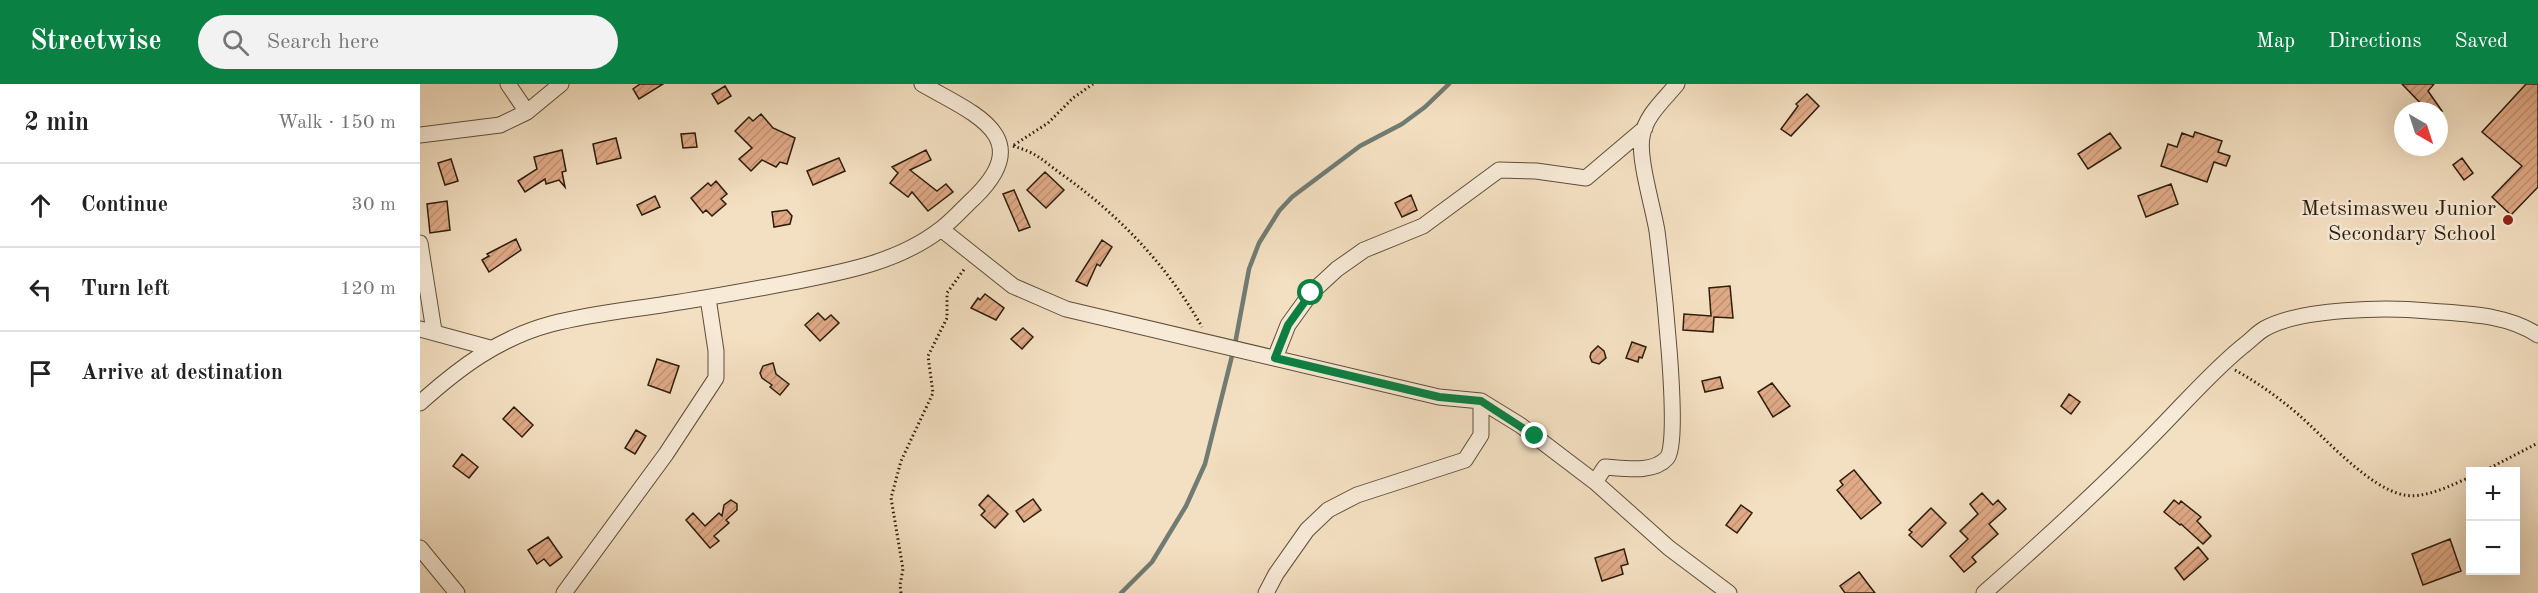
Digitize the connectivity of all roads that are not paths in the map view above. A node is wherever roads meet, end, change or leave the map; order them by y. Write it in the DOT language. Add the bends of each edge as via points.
graph roads {
  1 [pos="508,84"];
  2 [pos="561,84"];
  3 [pos="922,84"];
  4 [pos="1677,84"];
  5 [pos="526,112"];
  6 [pos="1644,128"];
  7 [pos="420,135"];
  8 [pos="941,229"];
  9 [pos="420,243"];
  10 [pos="708,298"];
  11 [pos="427,330"];
  12 [pos="2538,335"];
  13 [pos="490,348"];
  14 [pos="1269,356"];
  15 [pos="1481,401"];
  16 [pos="420,403"];
  17 [pos="1594,482"];
  18 [pos="420,548"];
  19 [pos="457,593"];
  20 [pos="564,593"];
  21 [pos="1266,593"];
  22 [pos="1729,593"];
  23 [pos="1984,593"];
  1 -- 5 [label="street"];
  2 -- 5 [label="street"];
  3 -- 8 [label="street" via="988,124 1007,149 981,191"];
  4 -- 6 [label="street"];
  5 -- 7 [label="street" via="500,125"];
  6 -- 14 [label="street" via="1587,178 1499,170 1423,226 1364,250 1311,293"];
  6 -- 17 [label="street" via="1641,150 1657,231 1672,400 1672,449 1668,458 1647,468 1605,467"];
  8 -- 10 [label="street" via="864,267"];
  8 -- 14 [label="street" via="1012,286 1066,309"];
  9 -- 11 [label="street"];
  10 -- 13 [label="street" via="551,324"];
  10 -- 20 [label="street" via="717,371 713,386"];
  11 -- 13 [label="street"];
  12 -- 23 [label="street" via="2523,325 2488,316 2421,310 2364,310 2291,318 2264,329 2223,363 2071,516"];
  13 -- 16 [label="street" via="456,370"];
  14 -- 15 [label="street" via="1439,397"];
  15 -- 17 [label="street" via="1521,424"];
  15 -- 21 [label="street" via="1481,435 1465,460 1357,495 1328,510 1307,530"];
  17 -- 22 [label="street" via="1669,548"];
  18 -- 19 [label="street"];
}
